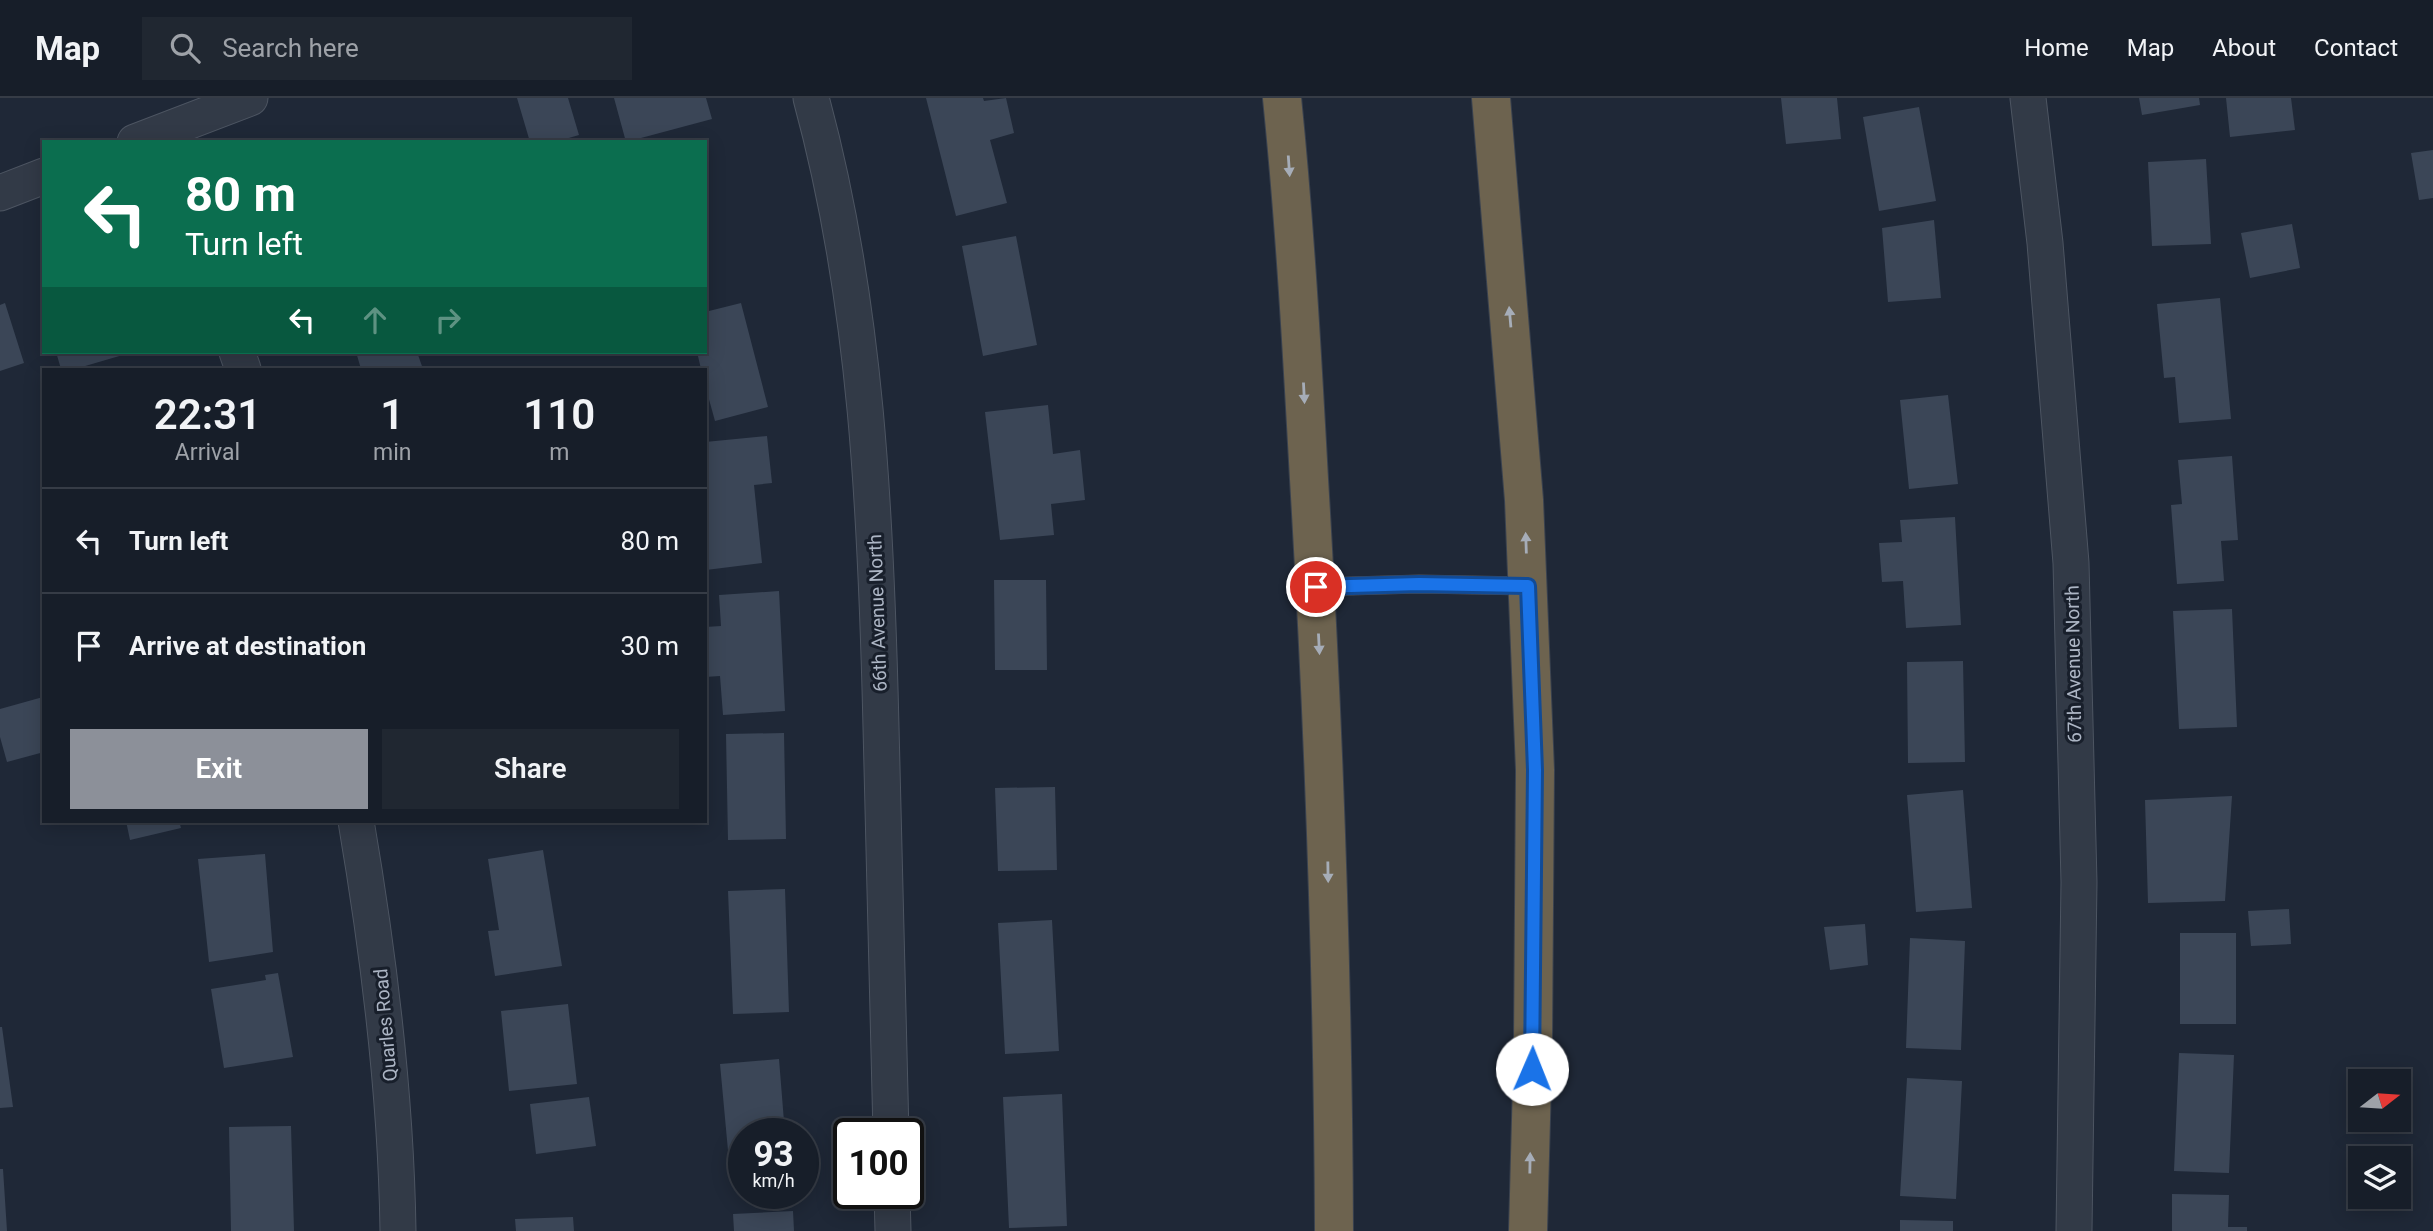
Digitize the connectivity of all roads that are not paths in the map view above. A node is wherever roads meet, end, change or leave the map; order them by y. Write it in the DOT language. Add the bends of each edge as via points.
graph roads {
  1 [pos="250,98"];
  2 [pos="811,98"];
  3 [pos="1282,98"];
  4 [pos="1491,98"];
  5 [pos="2028,98"];
  6 [pos="174,135"];
  7 [pos="146,140"];
  8 [pos="42,177"];
  9 [pos="0,193"];
  10 [pos="1528,586"];
  11 [pos="1316,587"];
  12 [pos="356,823"];
  13 [pos="891,1118"];
  14 [pos="892,1209"];
  15 [pos="398,1231"];
  16 [pos="893,1231"];
  17 [pos="1334,1231"];
  18 [pos="1528,1231"];
  19 [pos="2074,1231"];
  1 -- 6 [label="street"];
  2 -- 13 [label="street, 66th Avenue North" via="851,287 870,453"];
  3 -- 11 [label="highway, one-way"];
  10 -- 4 [label="highway, one-way"];
  5 -- 19 [label="street, 67th Avenue North" via="2045,243 2071,563 2079,882"];
  6 -- 7 [label="street"];
  8 -- 9 [label="street"];
  10 -- 11 [label="lane"];
  18 -- 10 [label="highway, one-way" via="1535,770"];
  11 -- 17 [label="highway, one-way" via="1328,847"];
  12 -- 15 [label="street, Quarles Road" via="376,936 397,1155"];
  14 -- 16 [label="street"];
}
